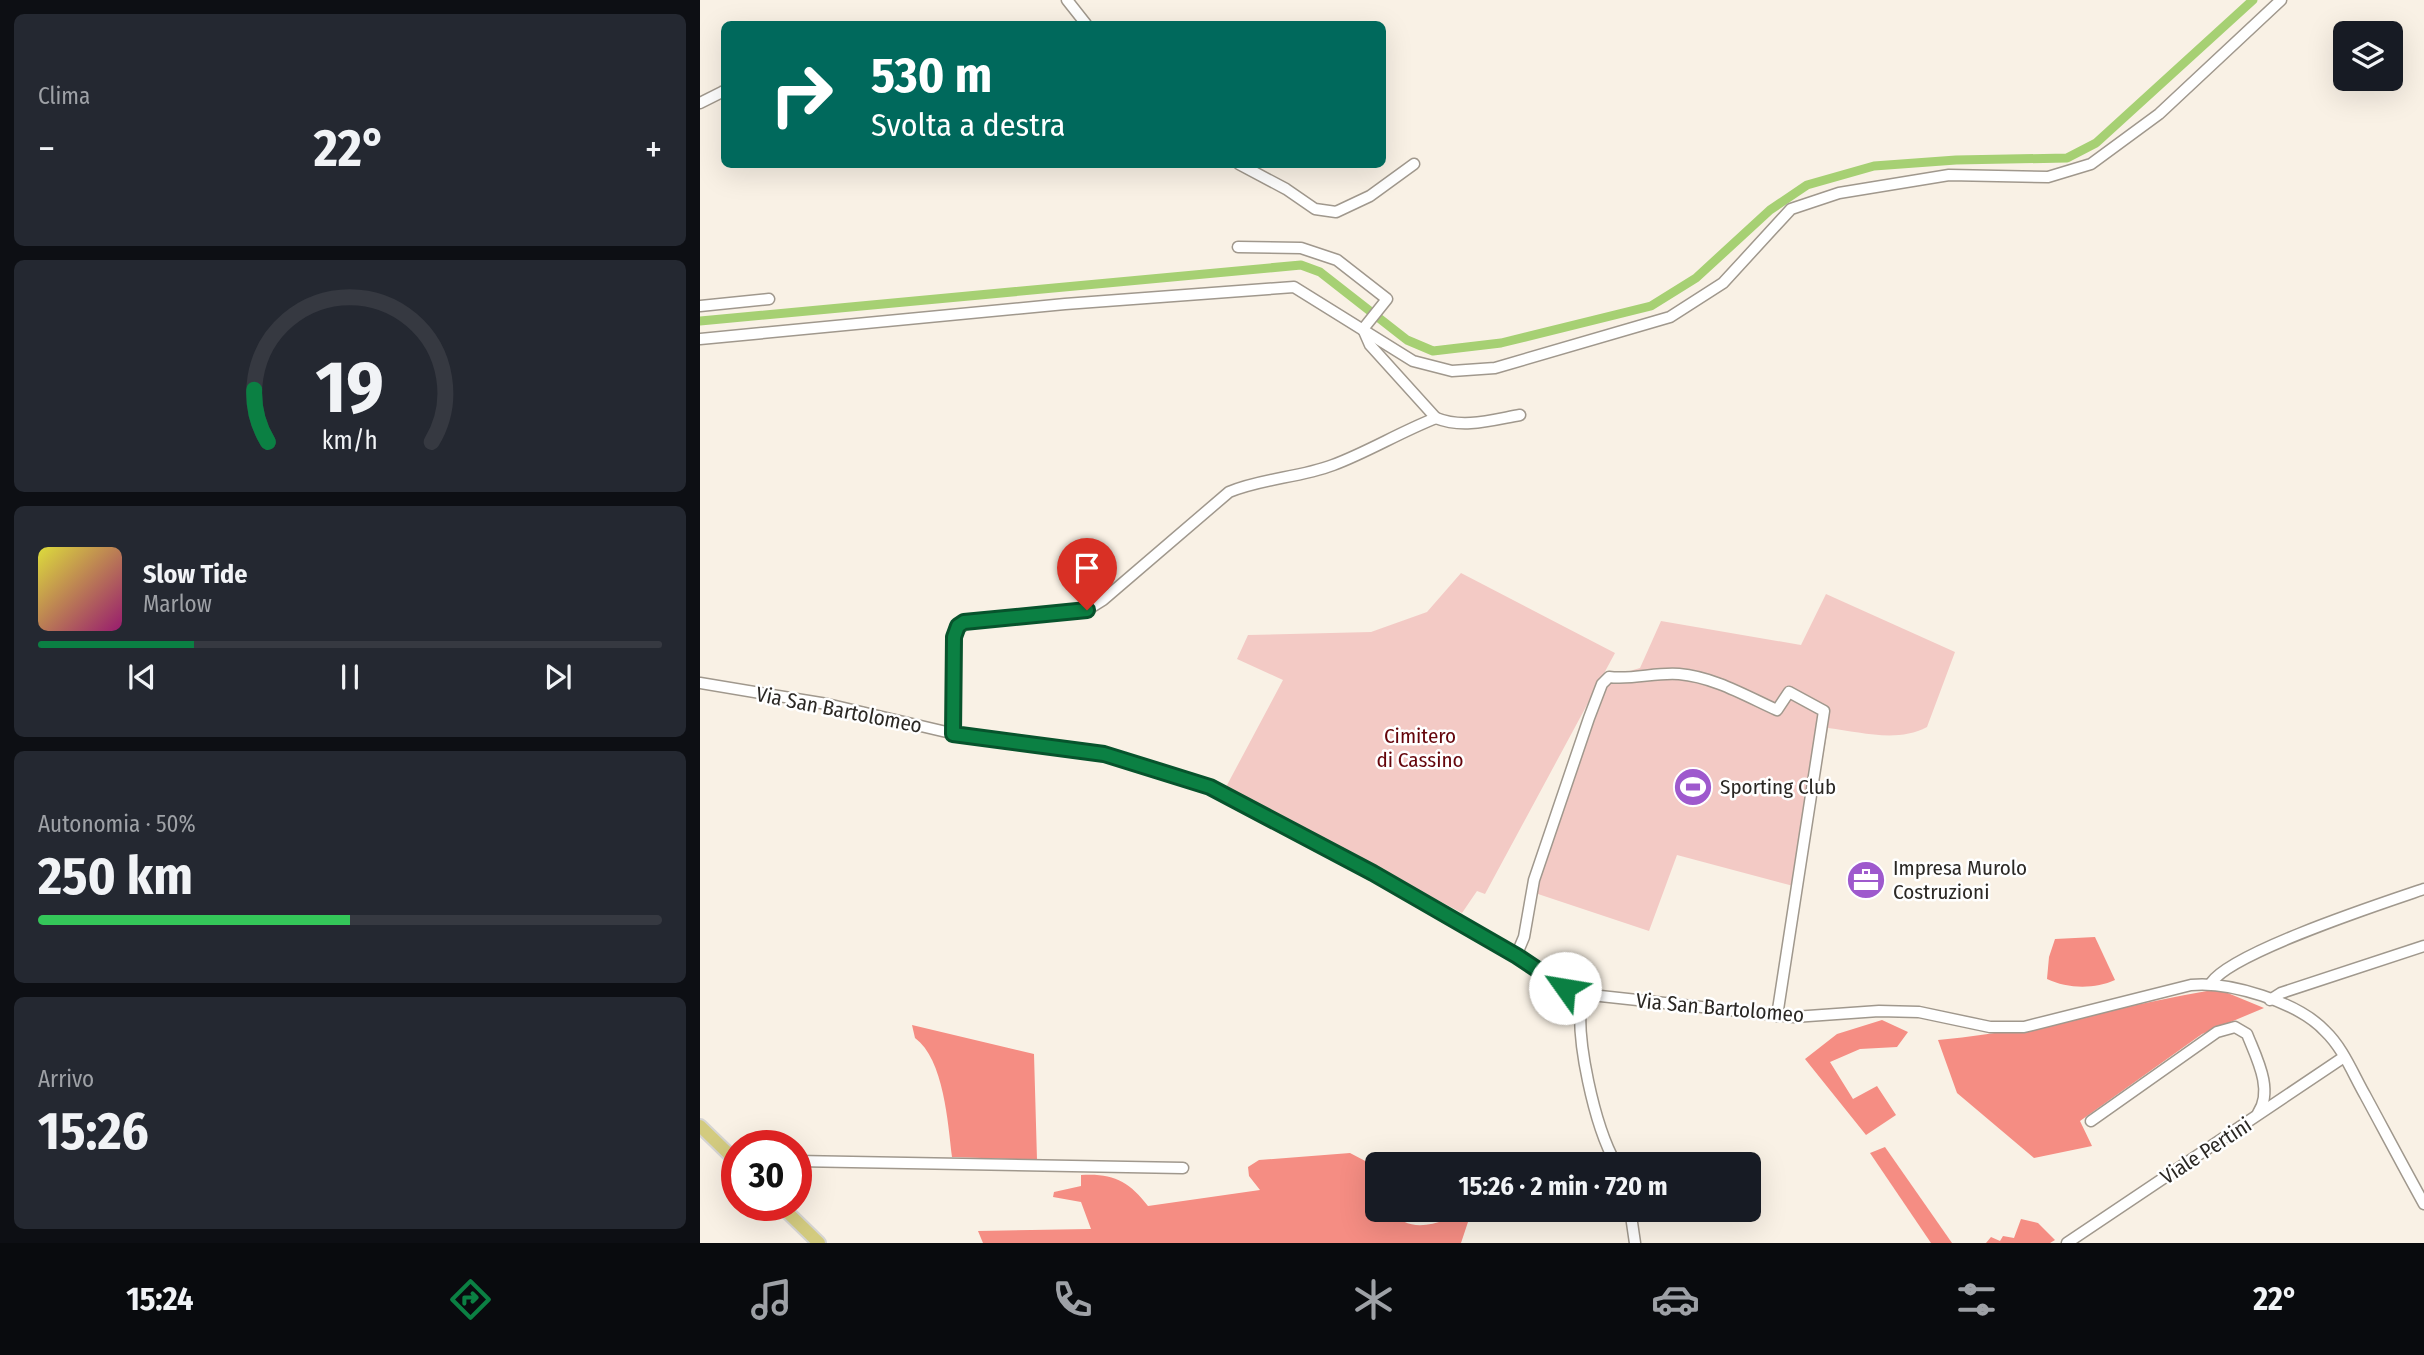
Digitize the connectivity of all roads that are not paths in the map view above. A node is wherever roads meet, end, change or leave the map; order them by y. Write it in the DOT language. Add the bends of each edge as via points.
graph roads {
  1 [pos="1067,0"];
  2 [pos="2281,0"];
  3 [pos="1084,21"];
  4 [pos="721,92"];
  5 [pos="700,103"];
  6 [pos="1414,164"];
  7 [pos="1247,168"];
  8 [pos="1238,247"];
  9 [pos="769,299"];
  10 [pos="700,306"];
  11 [pos="1363,329"];
  12 [pos="700,339"];
  13 [pos="1520,415"];
  14 [pos="1436,418"];
  15 [pos="700,683"];
  16 [pos="953,734"];
  17 [pos="2424,889"];
  18 [pos="2424,946"];
  19 [pos="1517,956"];
  20 [pos="2211,983"];
  21 [pos="1582,994"];
  22 [pos="2270,1000"];
  23 [pos="1777,1016"];
  24 [pos="2344,1057"];
  25 [pos="2254,1119"];
  26 [pos="2091,1121"];
  27 [pos="700,1126"];
  28 [pos="721,1146"];
  29 [pos="1609,1152"];
  30 [pos="812,1161"];
  31 [pos="1182,1168"];
  32 [pos="2424,1204"];
  33 [pos="796,1221"];
  34 [pos="1632,1222"];
  35 [pos="819,1243"];
  36 [pos="1635,1243"];
  37 [pos="2067,1243"];
  1 -- 3 [label="street"];
  2 -- 11 [label="street" via="2159,114 2091,164 2048,177 1950,175 1839,192 1791,209 1723,283 1670,317 1495,368 1451,371 1398,355"];
  4 -- 5 [label="street"];
  6 -- 7 [label="street" via="1370,196 1336,212 1314,209"];
  8 -- 11 [label="street" via="1301,248 1337,260 1387,299"];
  9 -- 10 [label="street"];
  11 -- 12 [label="street" via="1294,287"];
  11 -- 14 [label="street" via="1370,345"];
  13 -- 14 [label="street" via="1478,423"];
  14 -- 16 [label="street" via="1335,465 1228,492 1087,610 964,622 954,637"];
  15 -- 16 [label="street, Via San Bartolomeo" via="827,704"];
  16 -- 19 [label="street, Via San Bartolomeo" via="1104,754 1210,787"];
  17 -- 20 [label="street" via="2323,924 2229,967"];
  18 -- 22 [label="street"];
  19 -- 21 [label="street, Via San Bartolomeo" via="1549,979"];
  19 -- 23 [label="street" via="1534,880 1589,718 1609,677 1628,680 1677,674 1700,678 1777,710 1789,692 1824,711"];
  20 -- 22 [label="street"];
  20 -- 23 [label="street, Via San Bartolomeo" via="2024,1027 1990,1027 1919,1012"];
  21 -- 23 [label="street, Via San Bartolomeo"];
  21 -- 29 [label="street" via="1582,1046"];
  22 -- 24 [label="street" via="2314,1021"];
  24 -- 25 [label="street, Viale Pertini"];
  24 -- 32 [label="street"];
  25 -- 26 [label="street" via="2264,1105 2264,1082 2247,1034 2235,1027 2217,1032"];
  25 -- 37 [label="street, Viale Pertini"];
  27 -- 28 [label="main road"];
  30 -- 31 [label="street"];
  33 -- 35 [label="main road"];
  34 -- 36 [label="street"];
}
